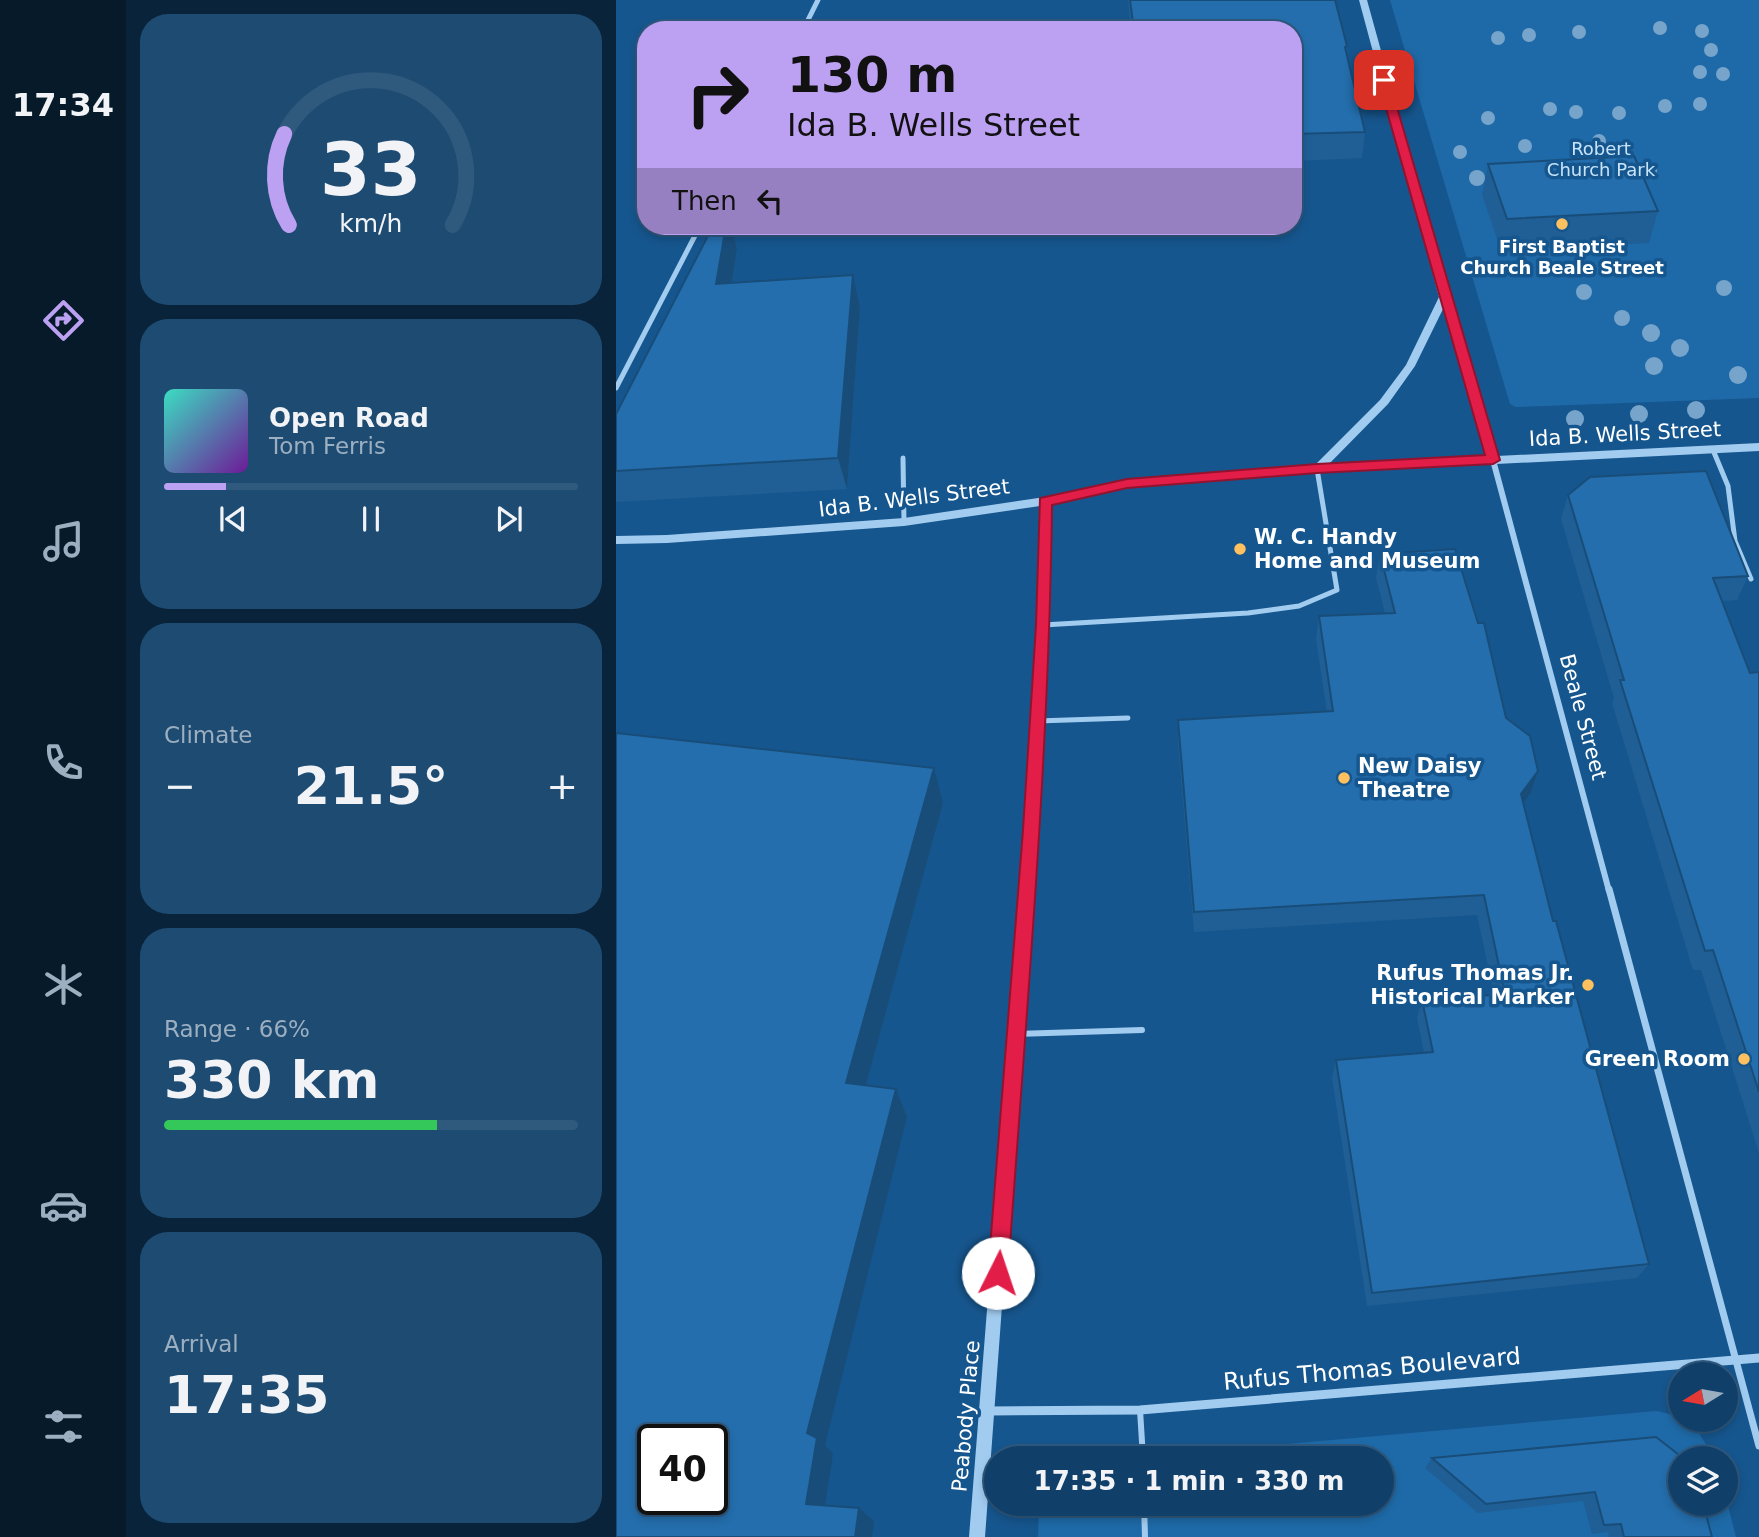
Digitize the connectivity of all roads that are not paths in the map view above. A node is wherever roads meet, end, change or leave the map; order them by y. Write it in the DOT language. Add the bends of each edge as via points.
graph roads {
  1 [pos="818,0"];
  2 [pos="1363,0"];
  3 [pos="808,21"];
  4 [pos="696,235"];
  5 [pos="1444,297"];
  6 [pos="616,388"];
  7 [pos="1759,447"];
  8 [pos="1713,450"];
  9 [pos="903,458"];
  10 [pos="1493,460"];
  11 [pos="1317,469"];
  12 [pos="1045,501"];
  13 [pos="904,522"];
  14 [pos="616,540"];
  15 [pos="1751,579"];
  16 [pos="1043,625"];
  17 [pos="1128,718"];
  18 [pos="1036,720"];
  19 [pos="1142,1030"];
  20 [pos="1016,1034"];
  21 [pos="1759,1358"];
  22 [pos="1735,1360"];
  23 [pos="1140,1410"];
  24 [pos="988,1411"];
  25 [pos="1142,1446"];
  26 [pos="1759,1446"];
  27 [pos="1144,1516"];
  28 [pos="977,1537"];
  29 [pos="1145,1537"];
  1 -- 3 [label="street"];
  2 -- 5 [label="street, Beale Street"];
  4 -- 6 [label="street"];
  5 -- 10 [label="street, Beale Street"];
  5 -- 11 [label="street" via="1410,366 1384,402"];
  7 -- 8 [label="street, Ida B. Wells Street"];
  8 -- 10 [label="street, Ida B. Wells Street"];
  8 -- 15 [label="lane" via="1728,486 1735,541"];
  9 -- 13 [label="lane"];
  10 -- 11 [label="street, Ida B. Wells Street"];
  10 -- 22 [label="street, Beale Street"];
  11 -- 12 [label="street, Ida B. Wells Street" via="1127,484"];
  11 -- 16 [label="lane" via="1337,590 1299,606 1248,613"];
  12 -- 13 [label="street, Ida B. Wells Street"];
  12 -- 16 [label="street, Peabody Place"];
  13 -- 14 [label="street, Ida B. Wells Street"];
  16 -- 18 [label="street, Peabody Place"];
  17 -- 18 [label="lane"];
  18 -- 20 [label="street, Peabody Place"];
  19 -- 20 [label="lane"];
  20 -- 24 [label="street, Peabody Place"];
  21 -- 22 [label="street, Rufus Thomas Boulevard"];
  22 -- 23 [label="street, Rufus Thomas Boulevard"];
  22 -- 26 [label="street, Beale Street"];
  23 -- 24 [label="street, Rufus Thomas Boulevard"];
  23 -- 25 [label="lane"];
  24 -- 28 [label="street, Peabody Place"];
  27 -- 29 [label="lane"];
}
